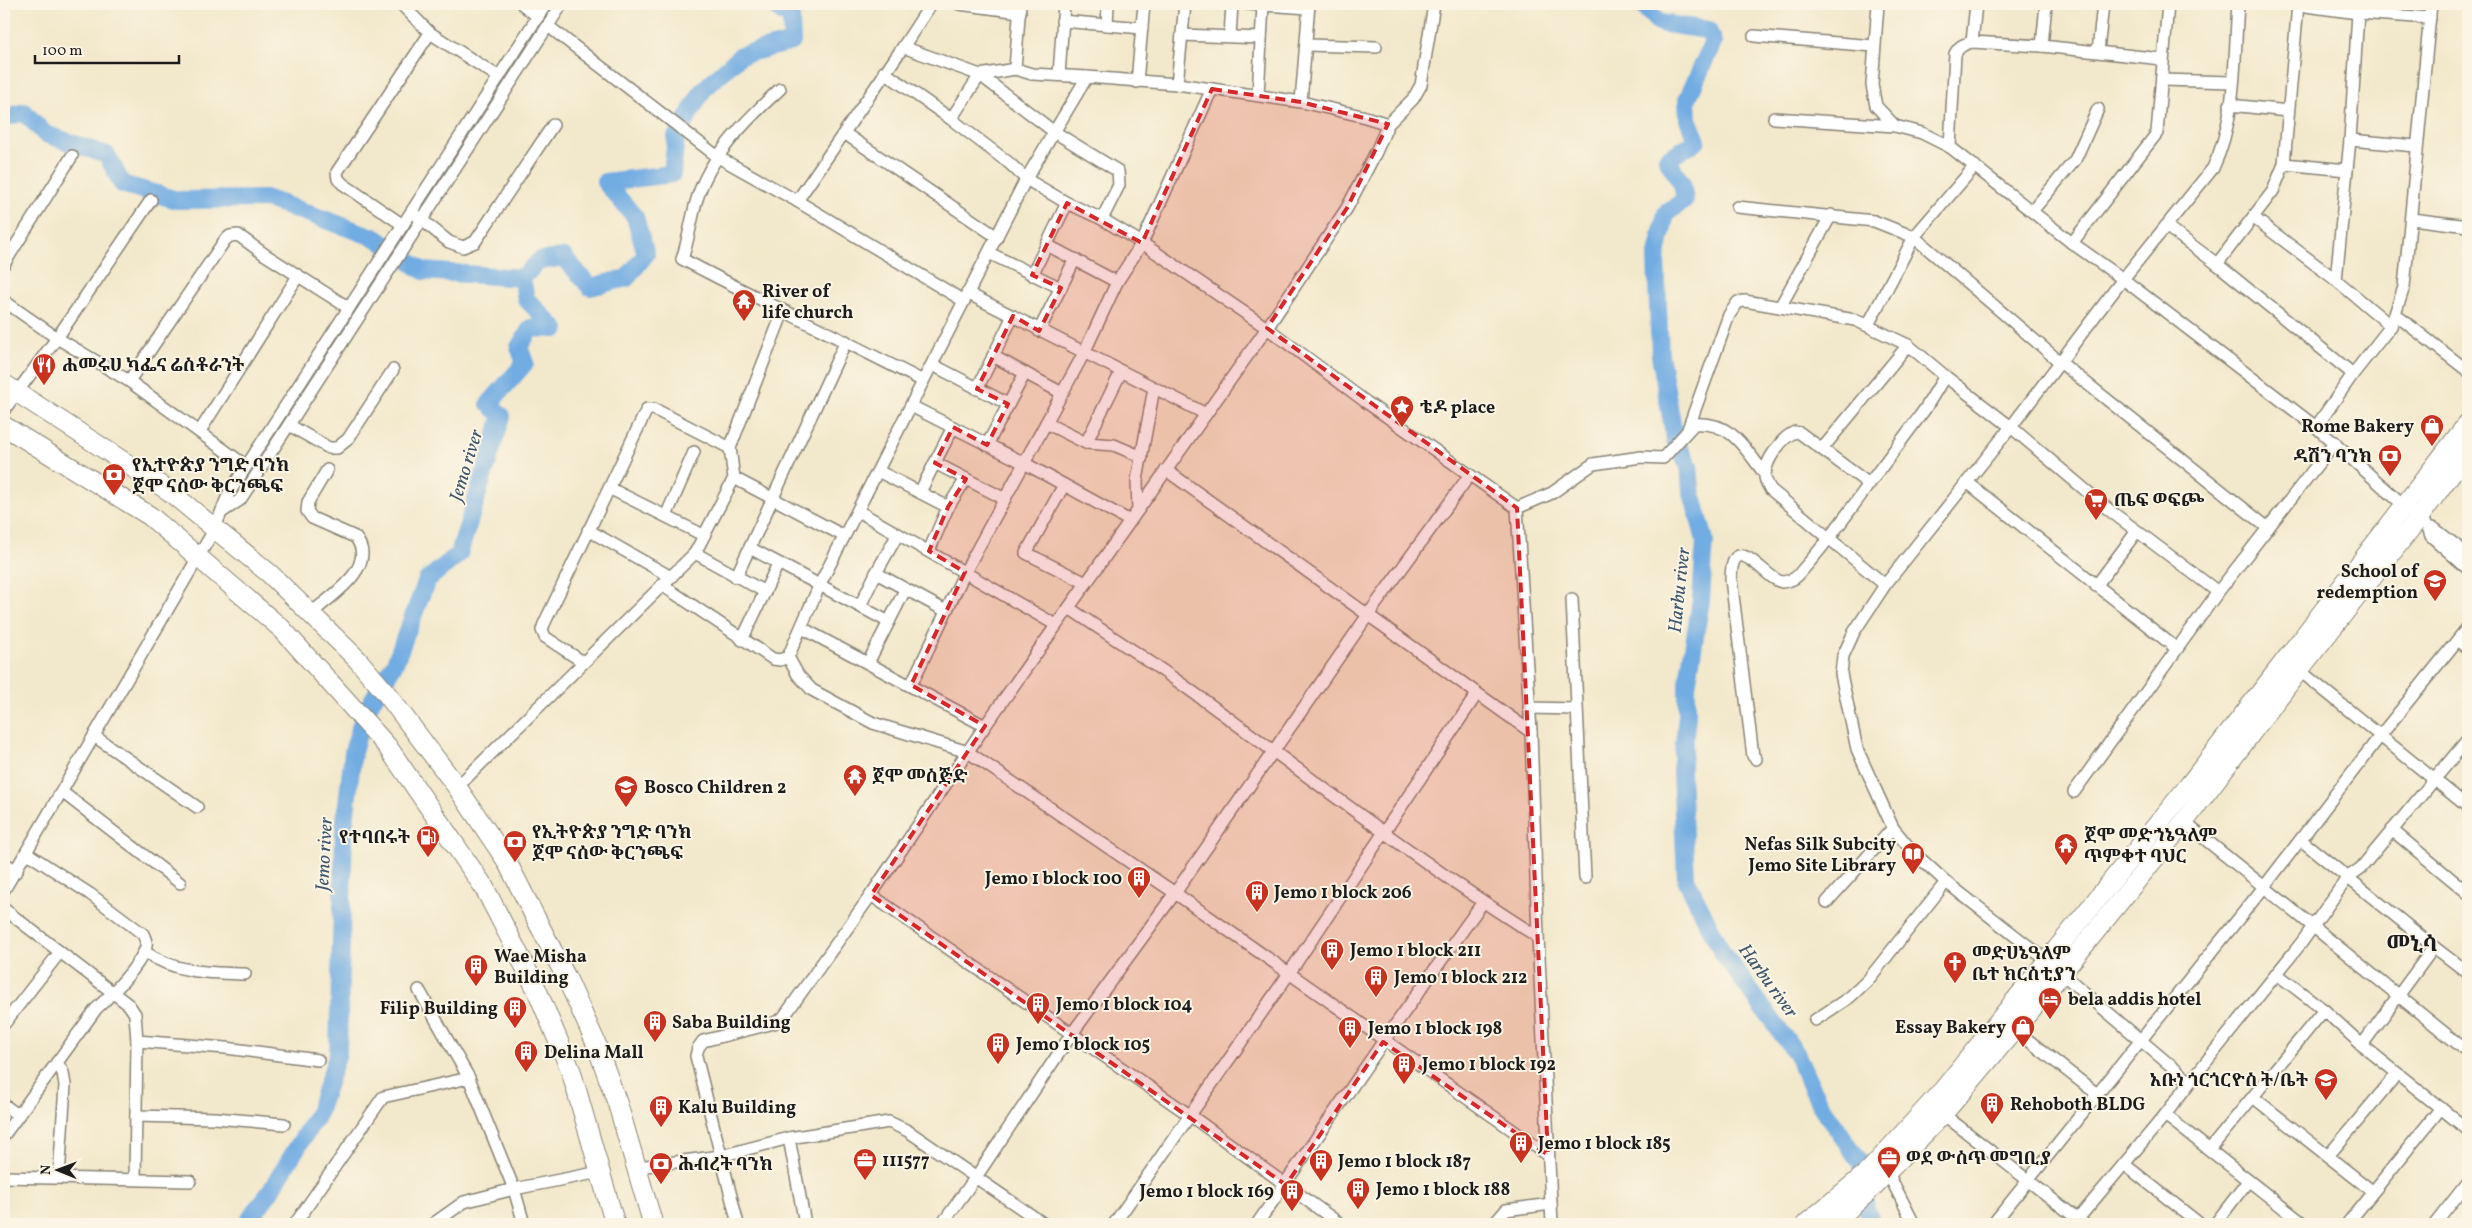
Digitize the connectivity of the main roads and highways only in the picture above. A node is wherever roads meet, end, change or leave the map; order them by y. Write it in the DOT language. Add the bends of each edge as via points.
graph roads {
  1 [pos="10,388"];
  2 [pos="2468,423"];
  3 [pos="4,426"];
  4 [pos="2468,450"];
  5 [pos="2417,518"];
  6 [pos="511,870"];
  7 [pos="484,886"];
  8 [pos="1879,1167"];
  9 [pos="1860,1190"];
  10 [pos="614,1224"];
  11 [pos="653,1224"];
  12 [pos="1806,1224"];
  13 [pos="1832,1224"];
  1 -- 6 [label="main road" via="170,491 270,574 357,659 386,693 457,787"];
  2 -- 5 [label="main road"];
  3 -- 7 [label="main road" via="150,516 282,630 387,746"];
  4 -- 5 [label="main road"];
  5 -- 8 [label="main road" via="2190,784"];
  5 -- 8 [label="main road" via="2184,822 2014,1030 1943,1114"];
  6 -- 7 [label="main road"];
  6 -- 11 [label="main road" via="595,1041 638,1167"];
  7 -- 10 [label="main road" via="536,988 571,1071"];
  8 -- 9 [label="main road"];
  9 -- 12 [label="main road"];
  9 -- 13 [label="main road" via="1853,1206"];
}
